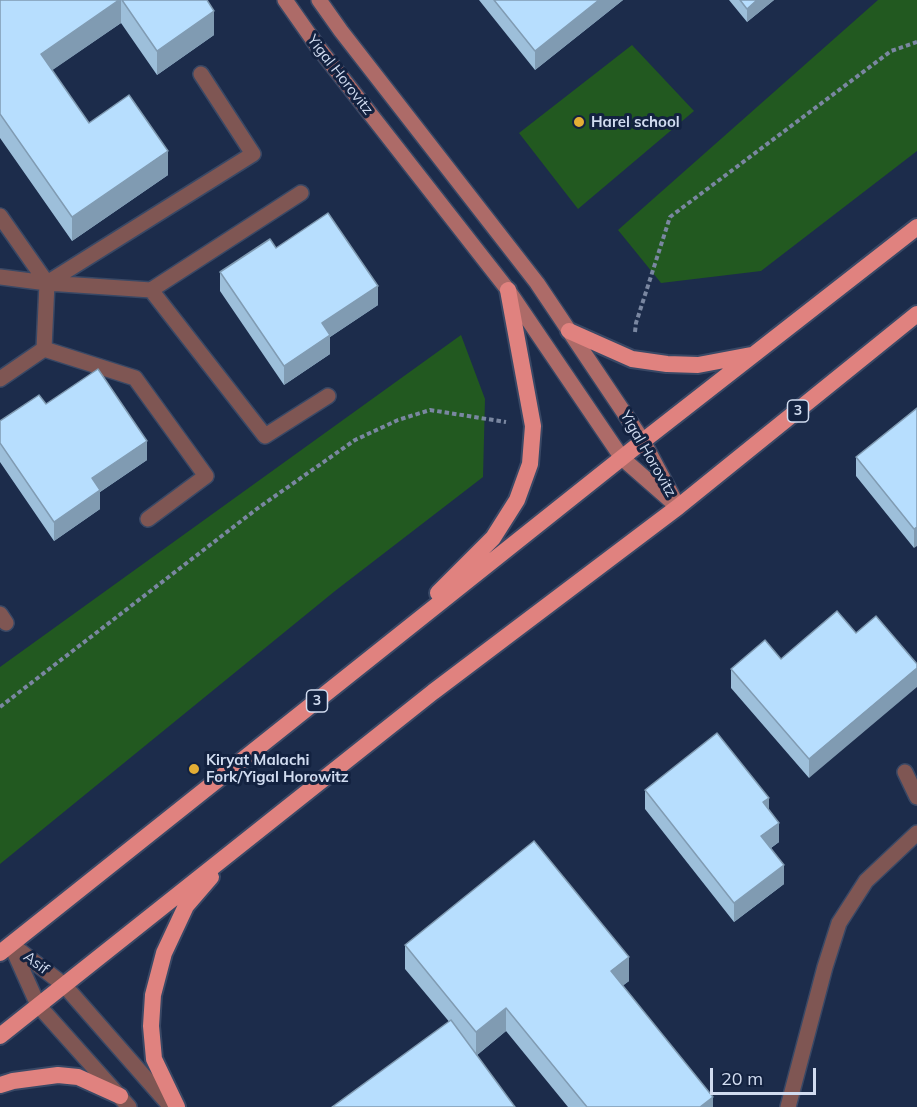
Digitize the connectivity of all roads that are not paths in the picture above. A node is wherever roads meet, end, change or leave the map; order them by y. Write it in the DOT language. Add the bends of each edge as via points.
graph roads {
  1 [pos="285,0"];
  2 [pos="319,0"];
  3 [pos="201,74"];
  4 [pos="301,193"];
  5 [pos="0,216"];
  6 [pos="917,227"];
  7 [pos="0,277"];
  8 [pos="48,284"];
  9 [pos="151,290"];
  10 [pos="508,290"];
  11 [pos="917,314"];
  12 [pos="569,331"];
  13 [pos="44,349"];
  14 [pos="755,354"];
  15 [pos="0,379"];
  16 [pos="328,396"];
  17 [pos="643,441"];
  18 [pos="622,458"];
  19 [pos="678,507"];
  20 [pos="148,519"];
  21 [pos="382,649"];
  22 [pos="905,772"];
  23 [pos="917,796"];
  24 [pos="917,833"];
  25 [pos="237,847"];
  26 [pos="6,949"];
  27 [pos="64,985"];
  28 [pos="38,1005"];
  29 [pos="0,1036"];
  30 [pos="0,1085"];
  31 [pos="125,1101"];
  32 [pos="171,1107"];
  33 [pos="177,1107"];
  34 [pos="788,1107"];
  1 -- 10 [label="main road, Yigal Horovitz"];
  2 -- 12 [label="main road, Yigal Horovitz" via="537,283"];
  3 -- 8 [label="street" via="253,154"];
  4 -- 9 [label="street"];
  5 -- 8 [label="street"];
  6 -- 14 [label="highway, 3"];
  7 -- 8 [label="street"];
  8 -- 9 [label="street"];
  8 -- 13 [label="street"];
  9 -- 16 [label="street" via="266,436"];
  10 -- 18 [label="main road, Yigal Horovitz"];
  10 -- 21 [label="highway" via="533,426 530,464 517,500 494,538"];
  11 -- 19 [label="highway, 3"];
  12 -- 14 [label="highway" via="632,359 667,364 698,365"];
  12 -- 17 [label="main road, Yigal Horovitz"];
  13 -- 15 [label="street"];
  13 -- 20 [label="street" via="135,378 207,476"];
  14 -- 17 [label="highway, 3"];
  17 -- 18 [label="highway, 3"];
  17 -- 19 [label="main road, Yigal Horovitz"];
  18 -- 19 [label="main road, Yigal Horovitz"];
  18 -- 21 [label="highway, 3"];
  19 -- 25 [label="highway, 3" via="433,692"];
  21 -- 26 [label="highway, 3"];
  22 -- 23 [label="street"];
  24 -- 34 [label="street" via="866,881 839,923"];
  25 -- 27 [label="highway, 3"];
  25 -- 33 [label="highway" via="186,906 164,953 153,994 150,1026 154,1059"];
  26 -- 27 [label="street, Asif"];
  26 -- 28 [label="street, Asif"];
  27 -- 28 [label="highway, 3"];
  27 -- 32 [label="street, Asif"];
  28 -- 29 [label="highway, 3"];
  28 -- 31 [label="street, Asif"];
  30 -- 31 [label="highway" via="58,1075 78,1077"];
}
